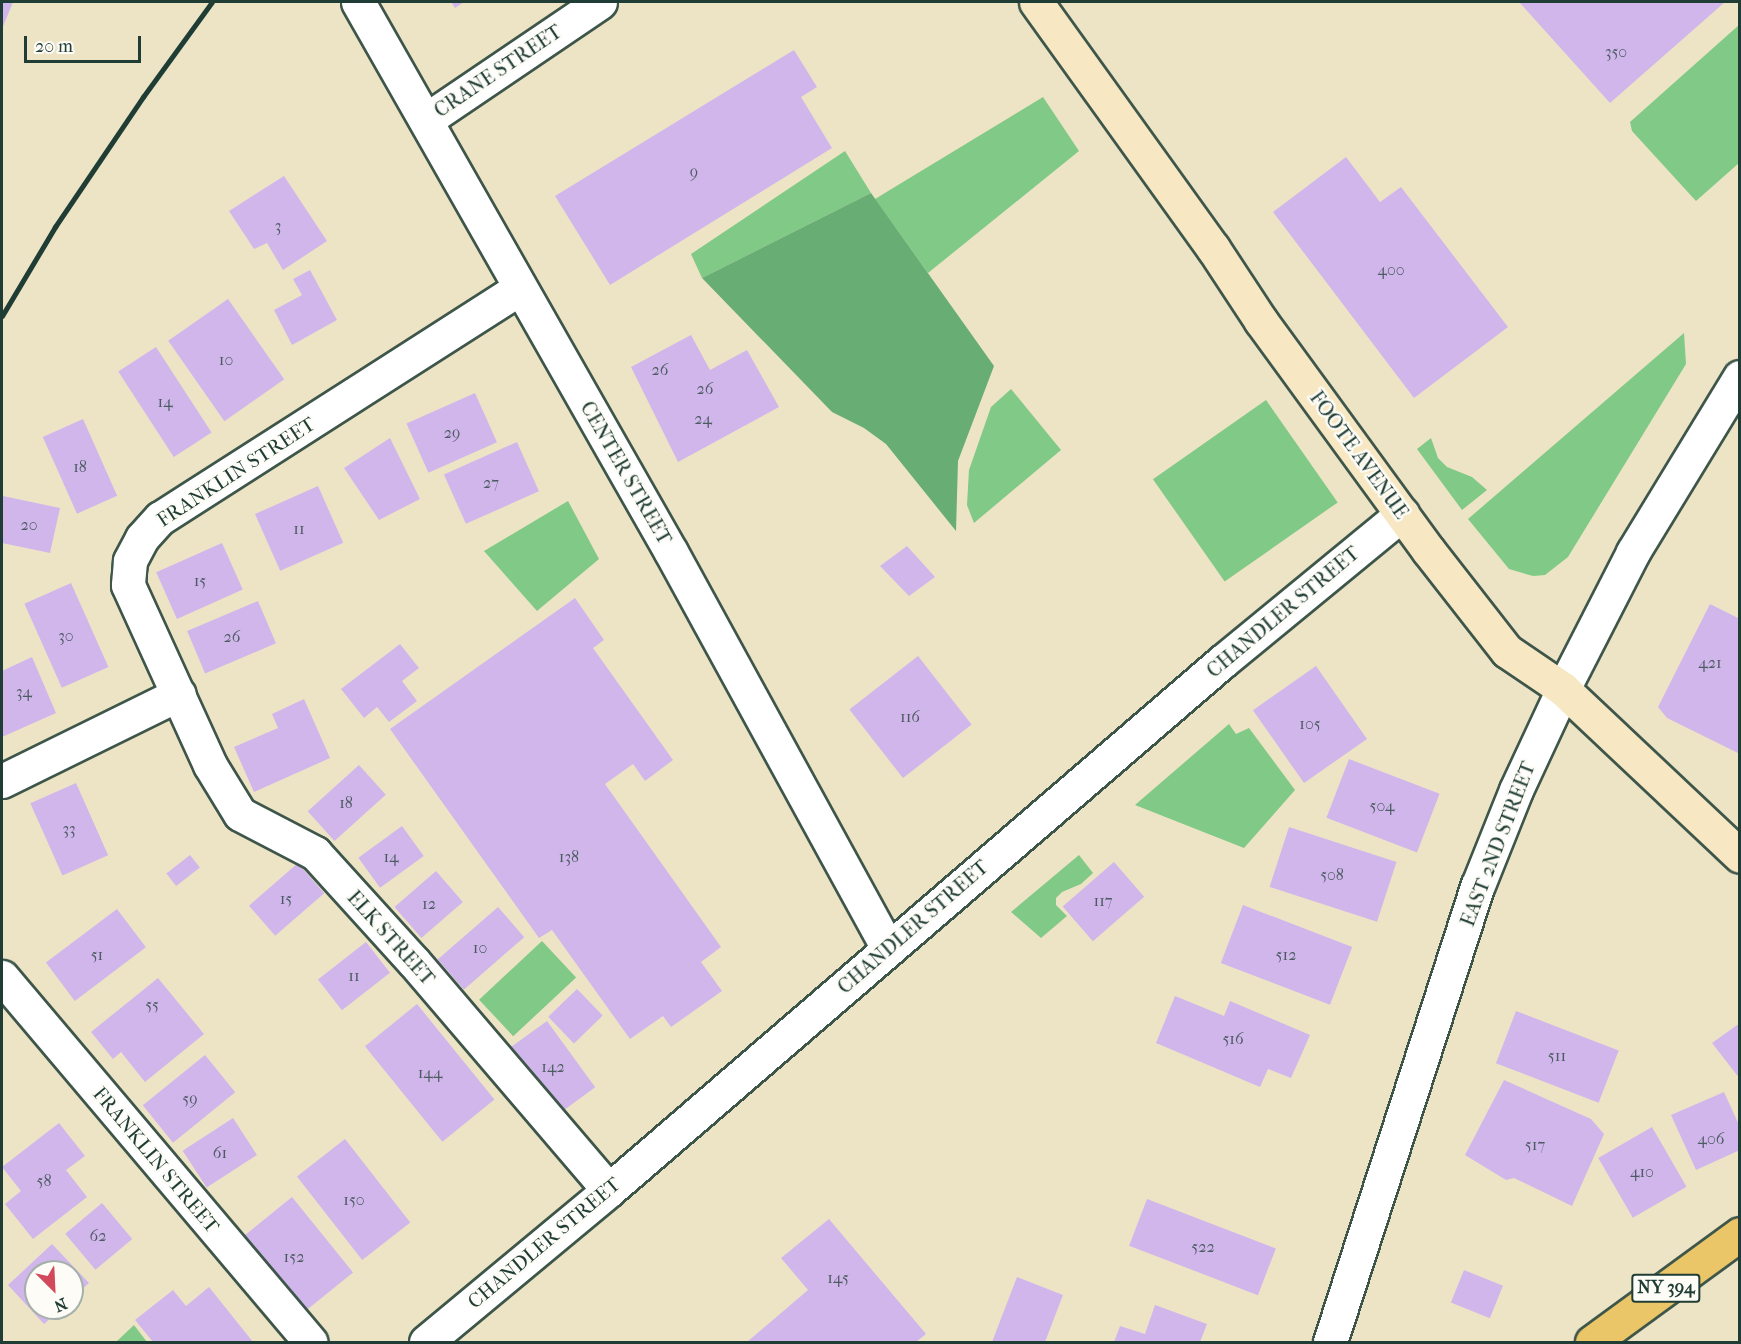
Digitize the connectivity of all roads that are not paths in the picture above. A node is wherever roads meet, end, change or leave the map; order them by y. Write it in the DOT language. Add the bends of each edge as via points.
graph roads {
  1 [pos="358,2"];
  2 [pos="600,2"];
  3 [pos="1036,2"];
  4 [pos="426,120"];
  5 [pos="520,288"];
  6 [pos="1740,377"];
  7 [pos="1402,514"];
  8 [pos="1563,689"];
  9 [pos="179,694"];
  10 [pos="2,781"];
  11 [pos="1740,856"];
  12 [pos="888,949"];
  13 [pos="2,977"];
  14 [pos="609,1190"];
  15 [pos="1740,1234"];
  16 [pos="310,1342"];
  17 [pos="426,1342"];
  18 [pos="1330,1342"];
  19 [pos="1592,1342"];
  1 -- 4 [label="street, CENTER STREET"];
  2 -- 4 [label="street, CRANE STREET"];
  3 -- 7 [label="street, FOOTE AVENUE"];
  4 -- 5 [label="street, CENTER STREET"];
  5 -- 9 [label="street, FRANKLIN STREET" via="166,513 142,538 130,561 129,585"];
  5 -- 12 [label="street, CENTER STREET" via="671,552"];
  6 -- 8 [label="street, EAST 2ND STREET" via="1633,552"];
  7 -- 8 [label="street, FOOTE AVENUE" via="1507,651"];
  7 -- 12 [label="street, CHANDLER STREET" via="1223,661"];
  8 -- 11 [label="street, FOOTE AVENUE"];
  8 -- 18 [label="street, EAST 2ND STREET" via="1478,885"];
  9 -- 10 [label="street"];
  9 -- 14 [label="street, ELK STREET" via="210,765 240,814 315,854 414,962"];
  12 -- 14 [label="street, CHANDLER STREET"];
  13 -- 16 [label="street, FRANKLIN STREET"];
  14 -- 17 [label="street, CHANDLER STREET"];
  15 -- 19 [label="main road, NY 394"];
}
